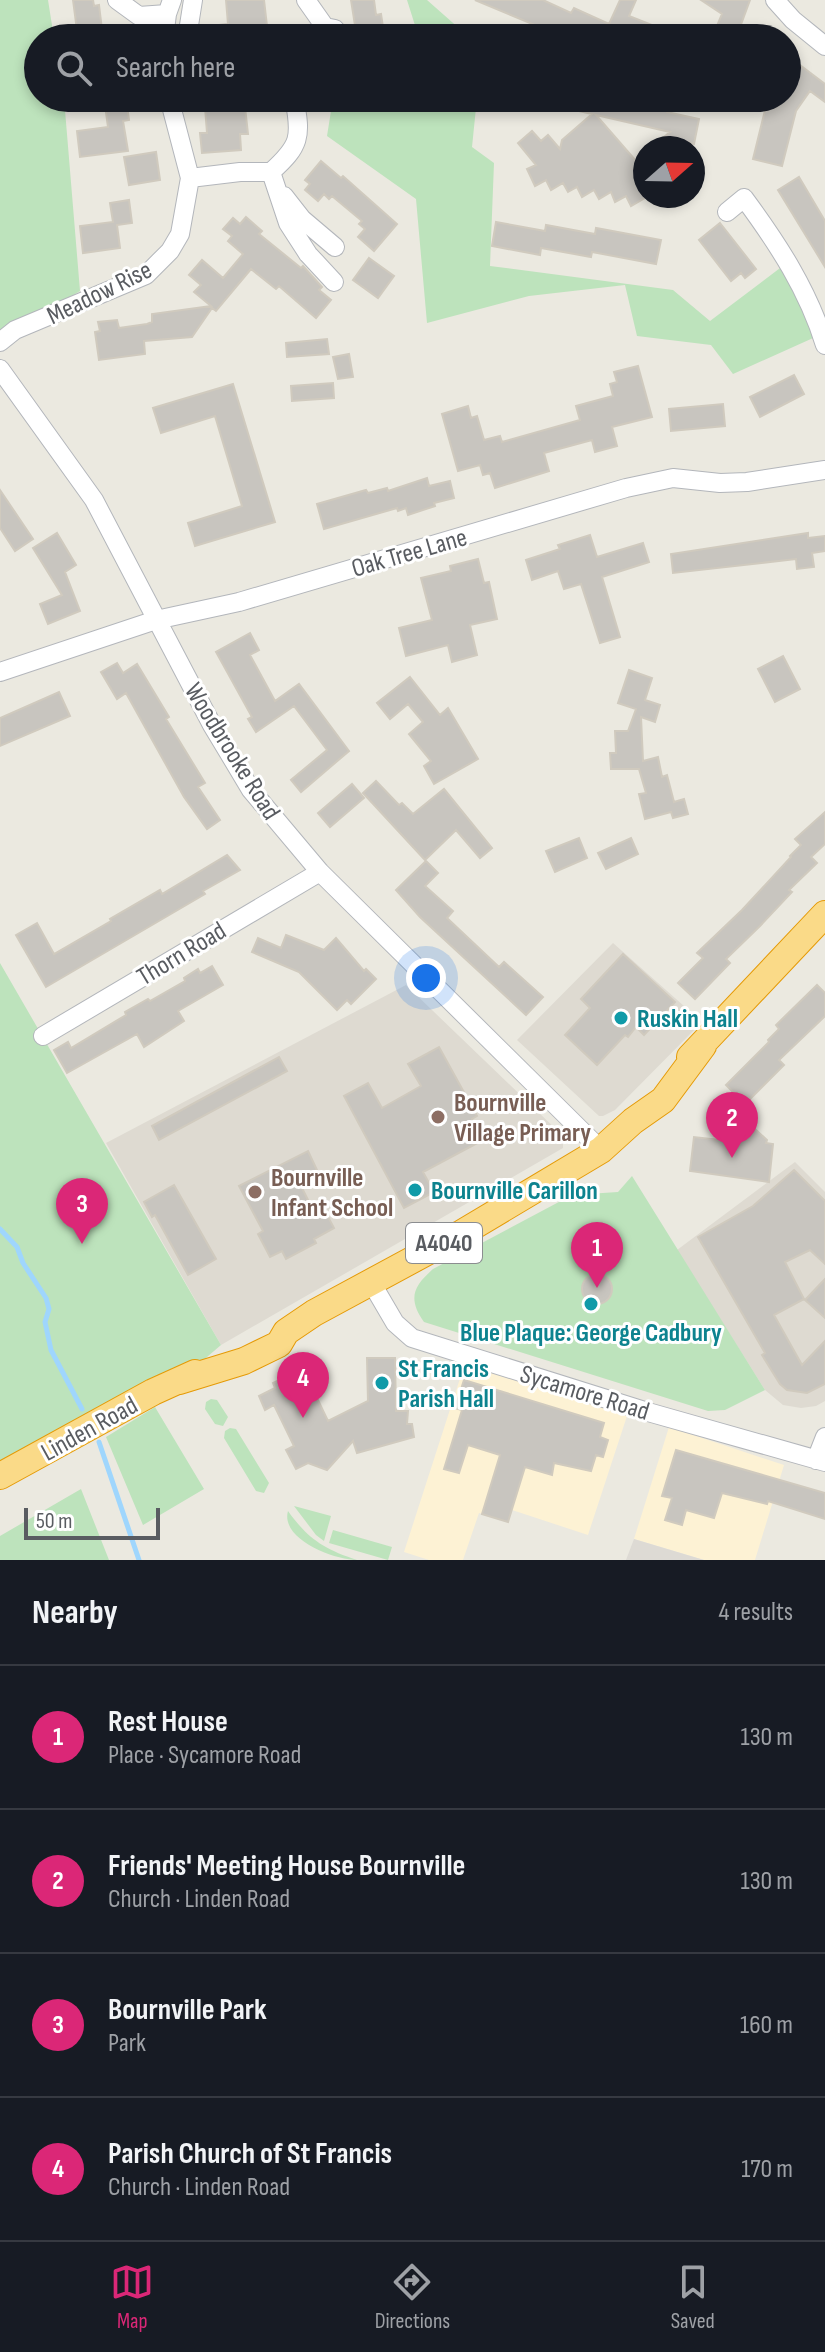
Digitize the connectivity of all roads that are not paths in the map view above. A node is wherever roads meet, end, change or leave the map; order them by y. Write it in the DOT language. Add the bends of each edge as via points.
graph roads {
  1 [pos="117,0"];
  2 [pos="193,0"];
  3 [pos="306,0"];
  4 [pos="775,0"];
  5 [pos="169,7"];
  6 [pos="189,24"];
  7 [pos="323,24"];
  8 [pos="798,24"];
  9 [pos="801,26"];
  10 [pos="825,46"];
  11 [pos="173,112"];
  12 [pos="295,112"];
  13 [pos="190,178"];
  14 [pos="275,181"];
  15 [pos="727,212"];
  16 [pos="335,247"];
  17 [pos="334,282"];
  18 [pos="0,342"];
  19 [pos="825,345"];
  20 [pos="0,369"];
  21 [pos="825,470"];
  22 [pos="156,620"];
  23 [pos="0,672"];
  24 [pos="320,872"];
  25 [pos="825,914"];
  26 [pos="43,1036"];
  27 [pos="601,1150"];
  28 [pos="371,1282"];
  29 [pos="825,1437"];
  30 [pos="820,1461"];
  31 [pos="0,1476"];
  1 -- 5 [label="street" via="139,16"];
  2 -- 6 [label="street"];
  3 -- 7 [label="street"];
  4 -- 8 [label="street"];
  9 -- 10 [label="street"];
  11 -- 13 [label="street, Meadow Rise"];
  12 -- 14 [label="street" via="298,136"];
  13 -- 14 [label="street" via="240,172"];
  13 -- 18 [label="street, Meadow Rise" via="180,234 159,265 15,330"];
  14 -- 16 [label="street" via="302,219"];
  14 -- 17 [label="street" via="288,223"];
  15 -- 19 [label="street" via="748,193 803,286"];
  20 -- 22 [label="street, Woodbrooke Road" via="94,500"];
  21 -- 22 [label="street, Oak Tree Lane" via="747,482 673,478 626,488 239,602"];
  22 -- 23 [label="street, Oak Tree Lane"];
  22 -- 24 [label="street, Woodbrooke Road" via="251,790"];
  24 -- 26 [label="street, Thorn Road"];
  24 -- 27 [label="street, Woodbrooke Road"];
  25 -- 27 [label="highway, Linden Road / A4040" via="703,1046 663,1100"];
  27 -- 28 [label="highway, Linden Road / A4040"];
  28 -- 30 [label="street, Sycamore Road" via="395,1323 412,1338"];
  28 -- 31 [label="highway, Linden Road / A4040" via="286,1332 153,1392"];
  29 -- 30 [label="street"];
}
